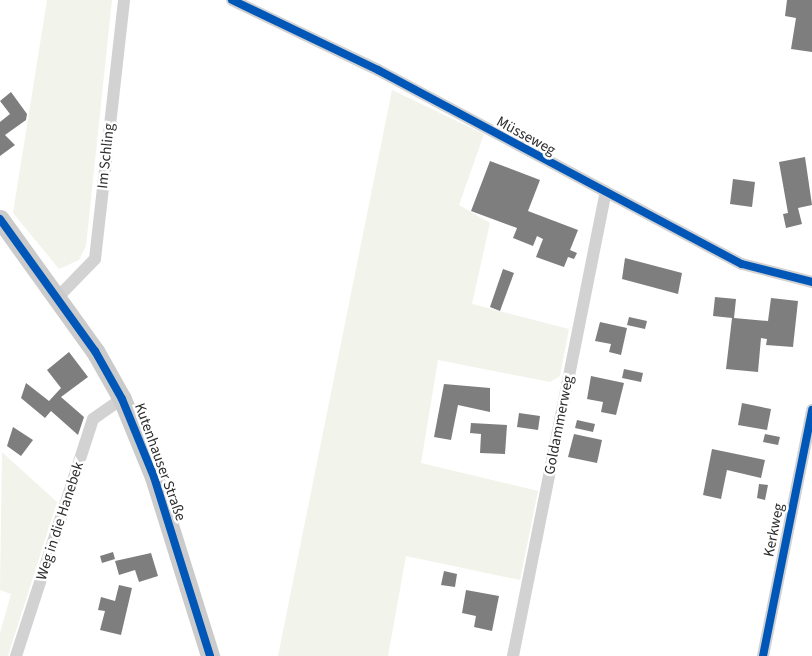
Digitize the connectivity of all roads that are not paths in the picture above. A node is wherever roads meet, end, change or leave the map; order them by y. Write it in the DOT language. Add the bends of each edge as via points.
graph roads {
  1 [pos="124,0"];
  2 [pos="232,0"];
  3 [pos="605,194"];
  4 [pos="0,219"];
  5 [pos="812,282"];
  6 [pos="58,297"];
  7 [pos="122,399"];
  8 [pos="812,410"];
  9 [pos="16,656"];
  10 [pos="210,656"];
  11 [pos="513,656"];
  12 [pos="763,656"];
  1 -- 6 [label="street, Im Schling" via="95,258"];
  2 -- 3 [label="street, Müsseweg" via="378,70"];
  3 -- 5 [label="street, Müsseweg" via="742,264"];
  3 -- 11 [label="street, Goldammerweg"];
  4 -- 6 [label="street, Kutenhauser Straße"];
  6 -- 7 [label="street, Kutenhauser Straße"];
  7 -- 9 [label="street, Weg in die Hanebek" via="93,419"];
  7 -- 10 [label="street, Kutenhauser Straße" via="154,477"];
  8 -- 12 [label="street, Kerkweg"];
}
